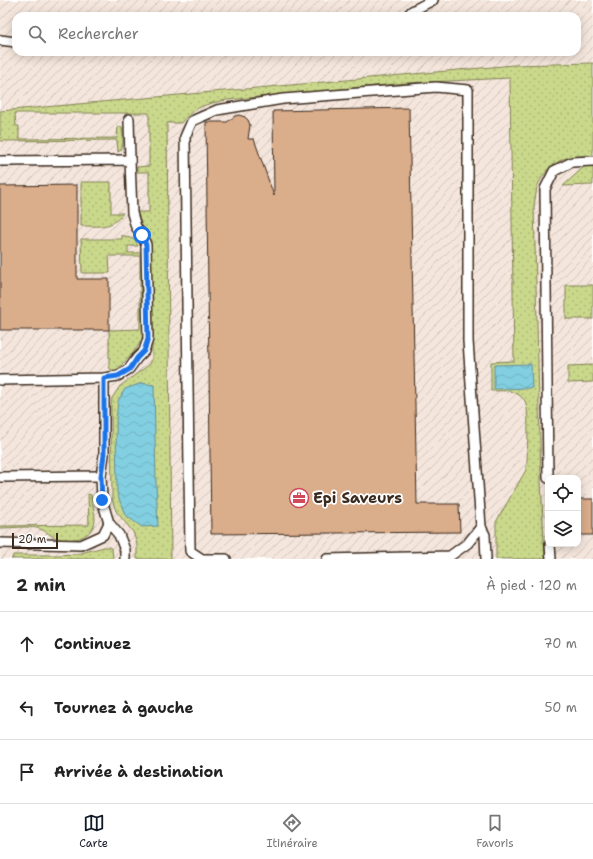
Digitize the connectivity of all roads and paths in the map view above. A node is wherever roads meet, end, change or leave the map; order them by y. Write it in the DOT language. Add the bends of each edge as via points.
graph roads {
  1 [pos="433,0"];
  2 [pos="411,12"];
  3 [pos="0,40"];
  4 [pos="12,42"];
  5 [pos="129,119"];
  6 [pos="0,160"];
  7 [pos="130,160"];
  8 [pos="593,161"];
  9 [pos="104,378"];
  10 [pos="0,380"];
  11 [pos="548,475"];
  12 [pos="101,476"];
  13 [pos="0,477"];
  14 [pos="109,523"];
  15 [pos="481,527"];
  16 [pos="0,543"];
  17 [pos="550,547"];
  18 [pos="125,559"];
  19 [pos="226,559"];
  20 [pos="327,559"];
  21 [pos="486,559"];
  22 [pos="551,559"];
  1 -- 2 [label="lane"];
  3 -- 4 [label="lane"];
  5 -- 7 [label="lane"];
  6 -- 7 [label="lane"];
  7 -- 9 [label="lane" via="132,213 146,245 148,339 144,351 130,369 118,376"];
  8 -- 11 [label="lane" via="572,162 554,171 544,189"];
  9 -- 10 [label="lane"];
  9 -- 12 [label="lane" via="104,455"];
  12 -- 13 [label="lane"];
  12 -- 14 [label="lane" via="102,500"];
  14 -- 16 [label="lane" via="102,535 81,545"];
  14 -- 18 [label="lane" via="120,535"];
  15 -- 19 [label="lane" via="468,341 468,90 436,87 283,99 217,110 192,121 185,137 190,550 202,559"];
  15 -- 20 [label="lane" via="468,542 450,556"];
  15 -- 21 [label="lane" via="485,535"];
  17 -- 22 [label="lane"];
}
